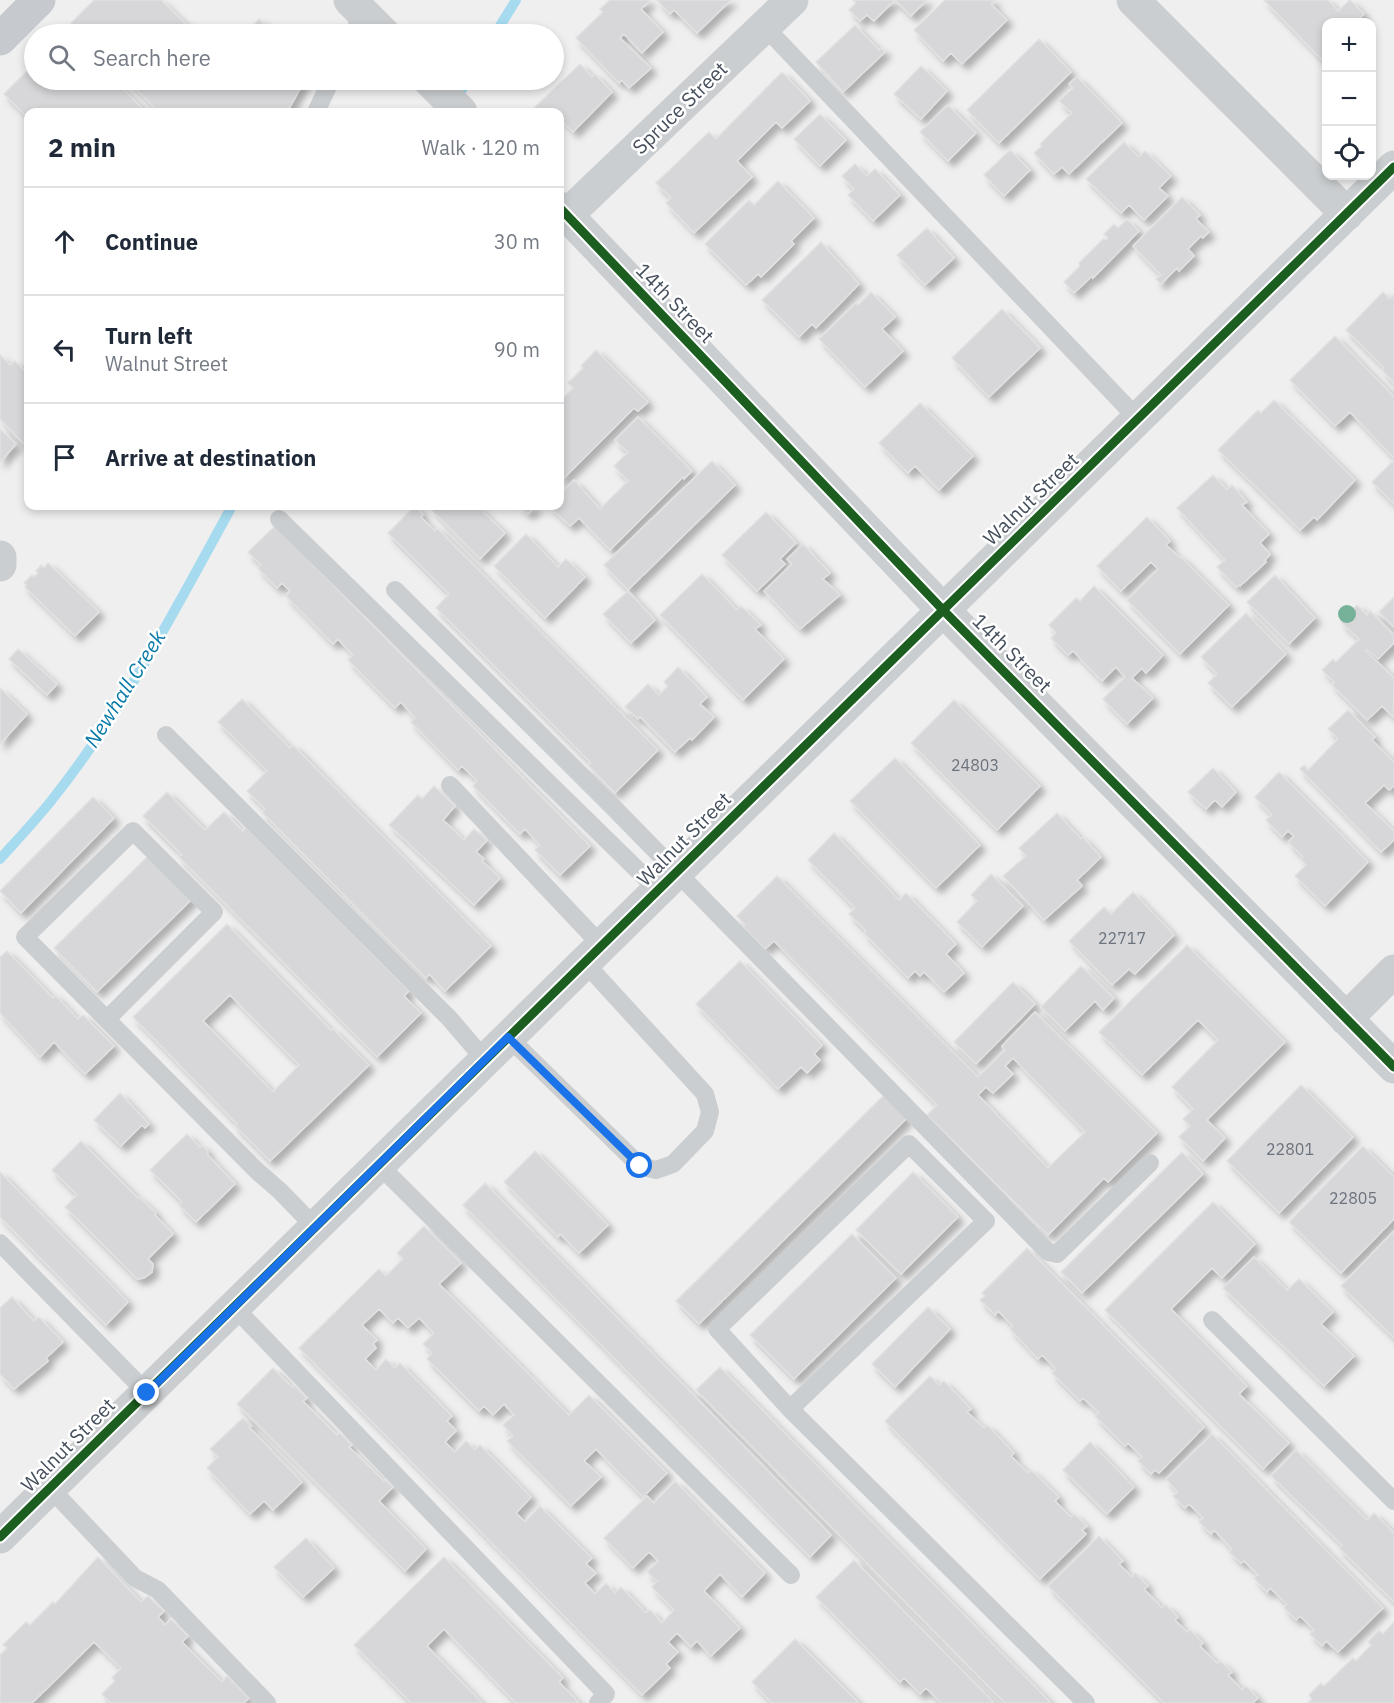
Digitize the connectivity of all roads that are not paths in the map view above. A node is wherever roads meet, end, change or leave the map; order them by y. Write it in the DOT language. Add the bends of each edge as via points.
graph roads {
  1 [pos="39,0"];
  2 [pos="792,0"];
  3 [pos="1133,0"];
  4 [pos="765,27"];
  5 [pos="0,39"];
  6 [pos="326,90"];
  7 [pos="439,90"];
  8 [pos="318,108"];
  9 [pos="457,108"];
  10 [pos="1394,167"];
  11 [pos="564,211"];
  12 [pos="564,213"];
  13 [pos="1347,214"];
  14 [pos="1138,419"];
  15 [pos="279,519"];
  16 [pos="0,557"];
  17 [pos="0,565"];
  18 [pos="395,590"];
  19 [pos="943,610"];
  20 [pos="166,735"];
  21 [pos="450,785"];
  22 [pos="667,881"];
  23 [pos="593,954"];
  24 [pos="1394,971"];
  25 [pos="107,1019"];
  26 [pos="1346,1019"];
  27 [pos="508,1037"];
  28 [pos="485,1060"];
  29 [pos="1394,1066"];
  30 [pos="1150,1163"];
  31 [pos="379,1165"];
  32 [pos="315,1227"];
  33 [pos="0,1243"];
  34 [pos="234,1307"];
  35 [pos="1212,1320"];
  36 [pos="147,1393"];
  37 [pos="790,1409"];
  38 [pos="50,1488"];
  39 [pos="1394,1502"];
  40 [pos="0,1538"];
  41 [pos="791,1575"];
  42 [pos="267,1703"];
  43 [pos="598,1703"];
  44 [pos="1086,1703"];
  1 -- 5 [label="main road"];
  2 -- 4 [label="street, Spruce Street"];
  3 -- 13 [label="street"];
  4 -- 11 [label="street, Spruce Street"];
  4 -- 14 [label="lane"];
  6 -- 8 [label="lane"];
  7 -- 9 [label="street"];
  10 -- 13 [label="street, Walnut Street"];
  12 -- 19 [label="street, 14th Street"];
  13 -- 14 [label="street, Walnut Street"];
  14 -- 19 [label="street, Walnut Street"];
  15 -- 22 [label="lane"];
  16 -- 17 [label="street"];
  18 -- 22 [label="lane"];
  19 -- 22 [label="street, Walnut Street"];
  19 -- 26 [label="street, 14th Street"];
  20 -- 28 [label="lane" via="449,1018"];
  21 -- 23 [label="lane"];
  22 -- 23 [label="street, Walnut Street"];
  22 -- 30 [label="lane" via="1048,1252 1057,1254"];
  23 -- 27 [label="street, Walnut Street"];
  23 -- 27 [label="lane" via="705,1094 710,1112 705,1131 673,1164 656,1170 640,1166"];
  24 -- 26 [label="street"];
  25 -- 25 [label="lane" via="25,937 133,831 214,912"];
  25 -- 32 [label="lane"];
  26 -- 29 [label="street, 14th Street"];
  27 -- 28 [label="street, Walnut Street"];
  28 -- 31 [label="street, Walnut Street"];
  31 -- 32 [label="street, Walnut Street"];
  31 -- 41 [label="lane"];
  32 -- 34 [label="street, Walnut Street"];
  33 -- 36 [label="lane"];
  34 -- 36 [label="street, Walnut Street"];
  34 -- 43 [label="lane" via="606,1694"];
  35 -- 39 [label="lane"];
  36 -- 38 [label="street, Walnut Street"];
  37 -- 37 [label="lane" via="717,1329 909,1144 986,1221"];
  37 -- 44 [label="lane"];
  38 -- 40 [label="street, Walnut Street"];
  38 -- 42 [label="lane" via="135,1578 158,1590"];
}
